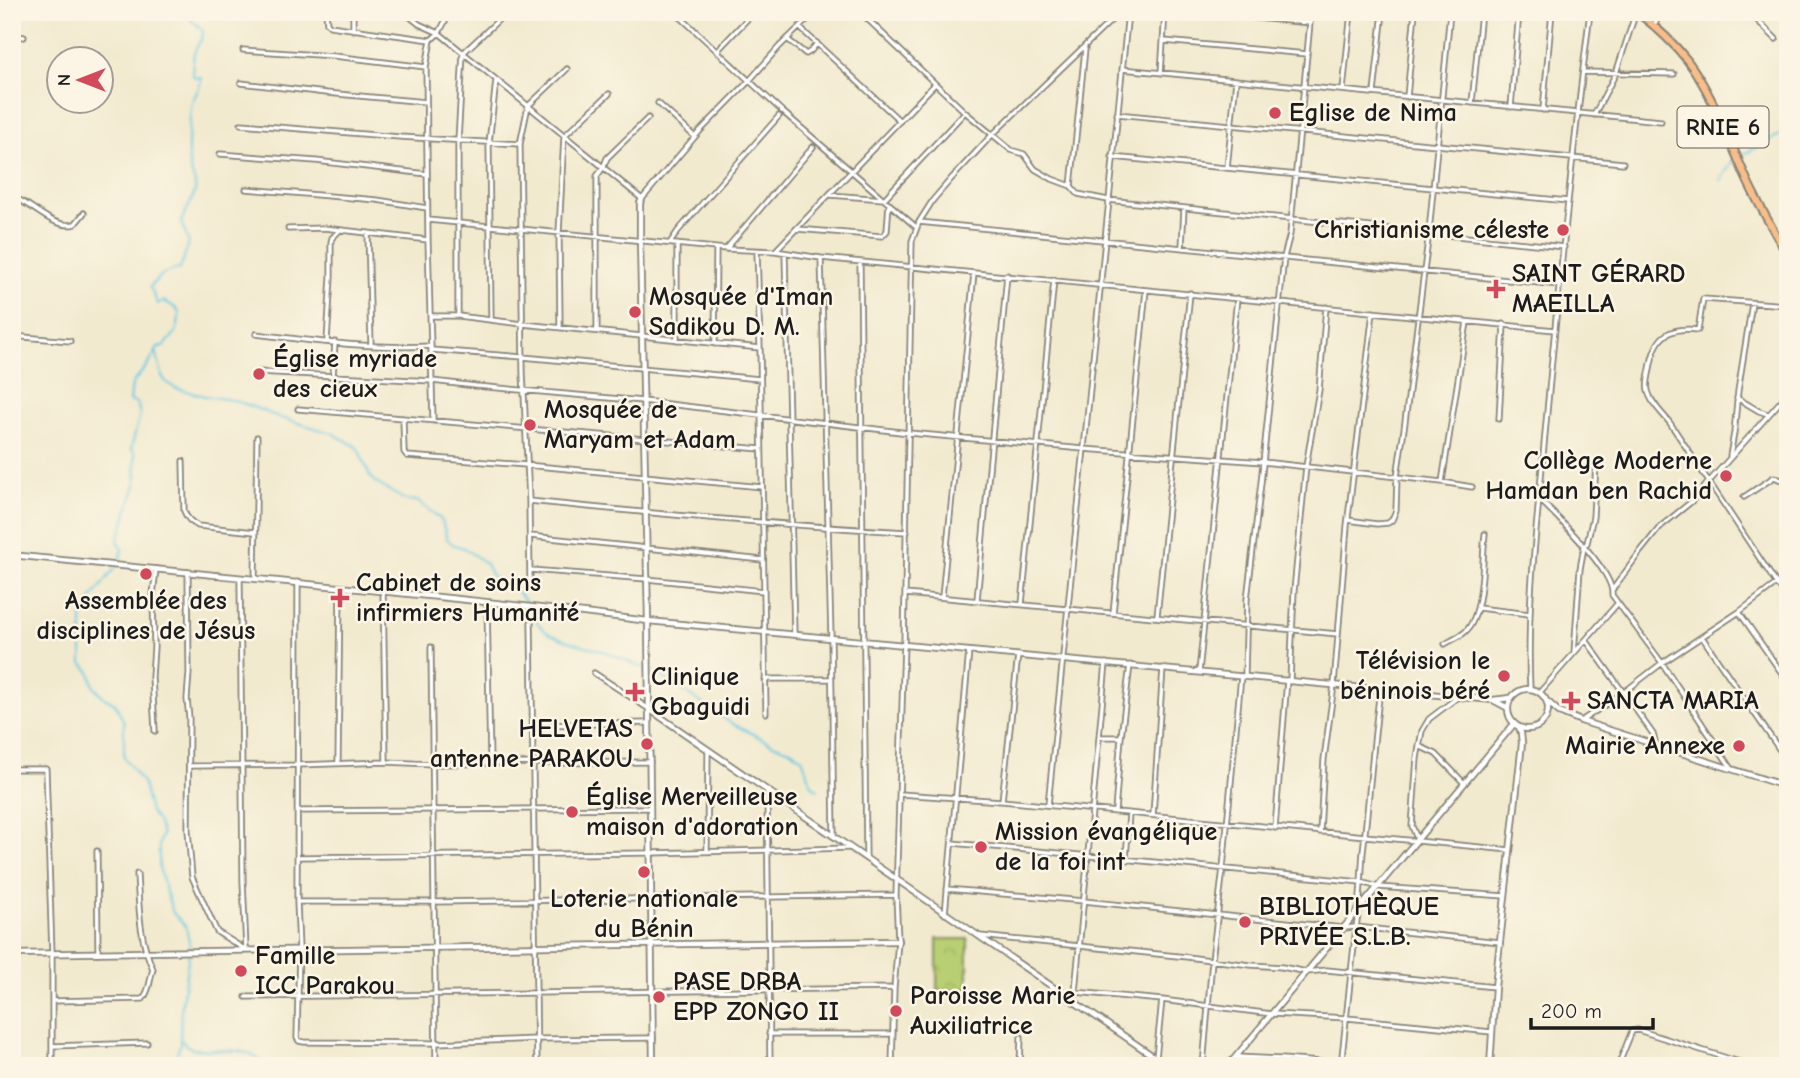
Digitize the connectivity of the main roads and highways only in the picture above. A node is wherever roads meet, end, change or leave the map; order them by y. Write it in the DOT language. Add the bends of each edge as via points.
graph roads {
  1 [pos="1637,12"];
  2 [pos="1788,256"];
  1 -- 2 [label="main road, RNIE 6" via="1686,59 1709,96"];
}
